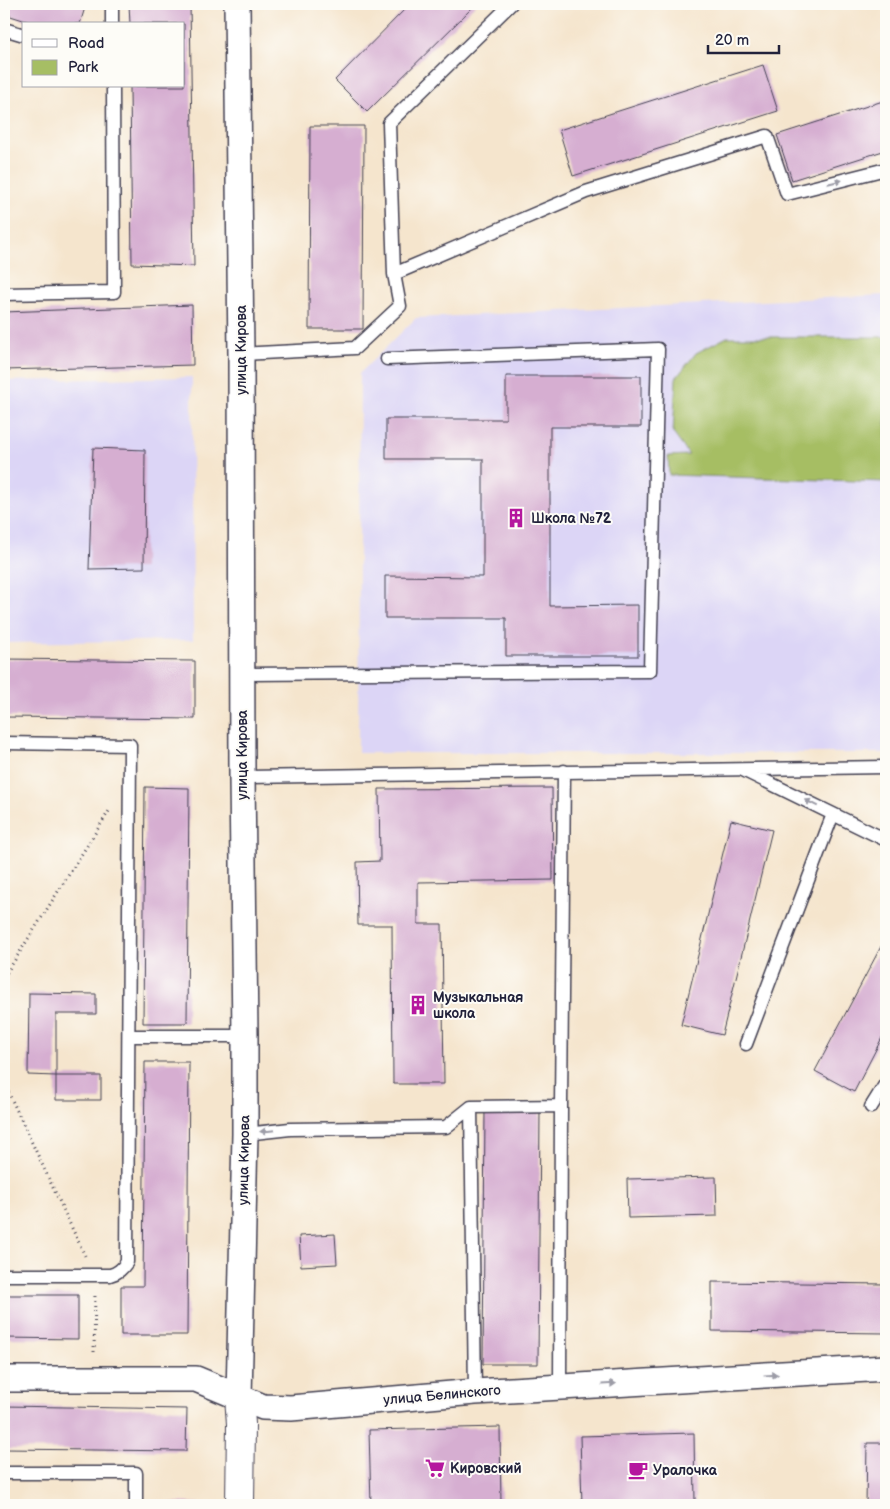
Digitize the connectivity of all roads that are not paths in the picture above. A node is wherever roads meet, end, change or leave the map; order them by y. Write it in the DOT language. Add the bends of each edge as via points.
graph roads {
  1 [pos="112,4"];
  2 [pos="237,4"];
  3 [pos="511,4"];
  4 [pos="112,22"];
  5 [pos="4,29"];
  6 [pos="22,34"];
  7 [pos="113,88"];
  8 [pos="886,169"];
  9 [pos="394,274"];
  10 [pos="4,294"];
  11 [pos="241,354"];
  12 [pos="386,359"];
  13 [pos="242,674"];
  14 [pos="4,743"];
  15 [pos="886,767"];
  16 [pos="741,769"];
  17 [pos="564,772"];
  18 [pos="242,777"];
  19 [pos="832,814"];
  20 [pos="886,840"];
  21 [pos="129,1036"];
  22 [pos="245,1036"];
  23 [pos="746,1044"];
  24 [pos="886,1083"];
  25 [pos="561,1106"];
  26 [pos="471,1107"];
  27 [pos="871,1107"];
  28 [pos="245,1134"];
  29 [pos="4,1274"];
  30 [pos="886,1368"];
  31 [pos="4,1379"];
  32 [pos="560,1387"];
  33 [pos="474,1392"];
  34 [pos="239,1397"];
  35 [pos="4,1473"];
  36 [pos="136,1505"];
  37 [pos="240,1505"];
  1 -- 4 [label="lane"];
  2 -- 11 [label="street, улица Кирова"];
  3 -- 9 [label="lane" via="389,123"];
  5 -- 6 [label="lane"];
  7 -- 10 [label="lane" via="114,292"];
  9 -- 8 [label="lane, one-way" via="586,192 767,136 787,194"];
  9 -- 11 [label="lane" via="400,306 355,348"];
  11 -- 13 [label="street, улица Кирова"];
  12 -- 13 [label="lane" via="658,349 650,671"];
  13 -- 18 [label="street, улица Кирова"];
  14 -- 21 [label="lane" via="130,745"];
  15 -- 16 [label="lane"];
  16 -- 17 [label="lane"];
  19 -- 16 [label="lane, one-way"];
  17 -- 18 [label="lane"];
  17 -- 25 [label="lane"];
  18 -- 22 [label="street, улица Кирова"];
  19 -- 20 [label="lane"];
  19 -- 23 [label="lane"];
  21 -- 22 [label="lane"];
  21 -- 29 [label="lane" via="127,1262 117,1273 110,1275"];
  22 -- 28 [label="street, улица Кирова"];
  24 -- 27 [label="lane"];
  25 -- 26 [label="lane"];
  25 -- 32 [label="lane"];
  26 -- 28 [label="lane, one-way" via="446,1127 290,1129"];
  26 -- 33 [label="lane"];
  28 -- 34 [label="street, улица Кирова"];
  32 -- 30 [label="street, улица Белинского, one-way"];
  31 -- 34 [label="street, улица Белинского" via="196,1380"];
  32 -- 33 [label="street, улица Белинского"];
  33 -- 34 [label="street, улица Белинского" via="291,1408 263,1407"];
  34 -- 37 [label="street, улица Кирова"];
  35 -- 36 [label="lane" via="136,1473"];
}
